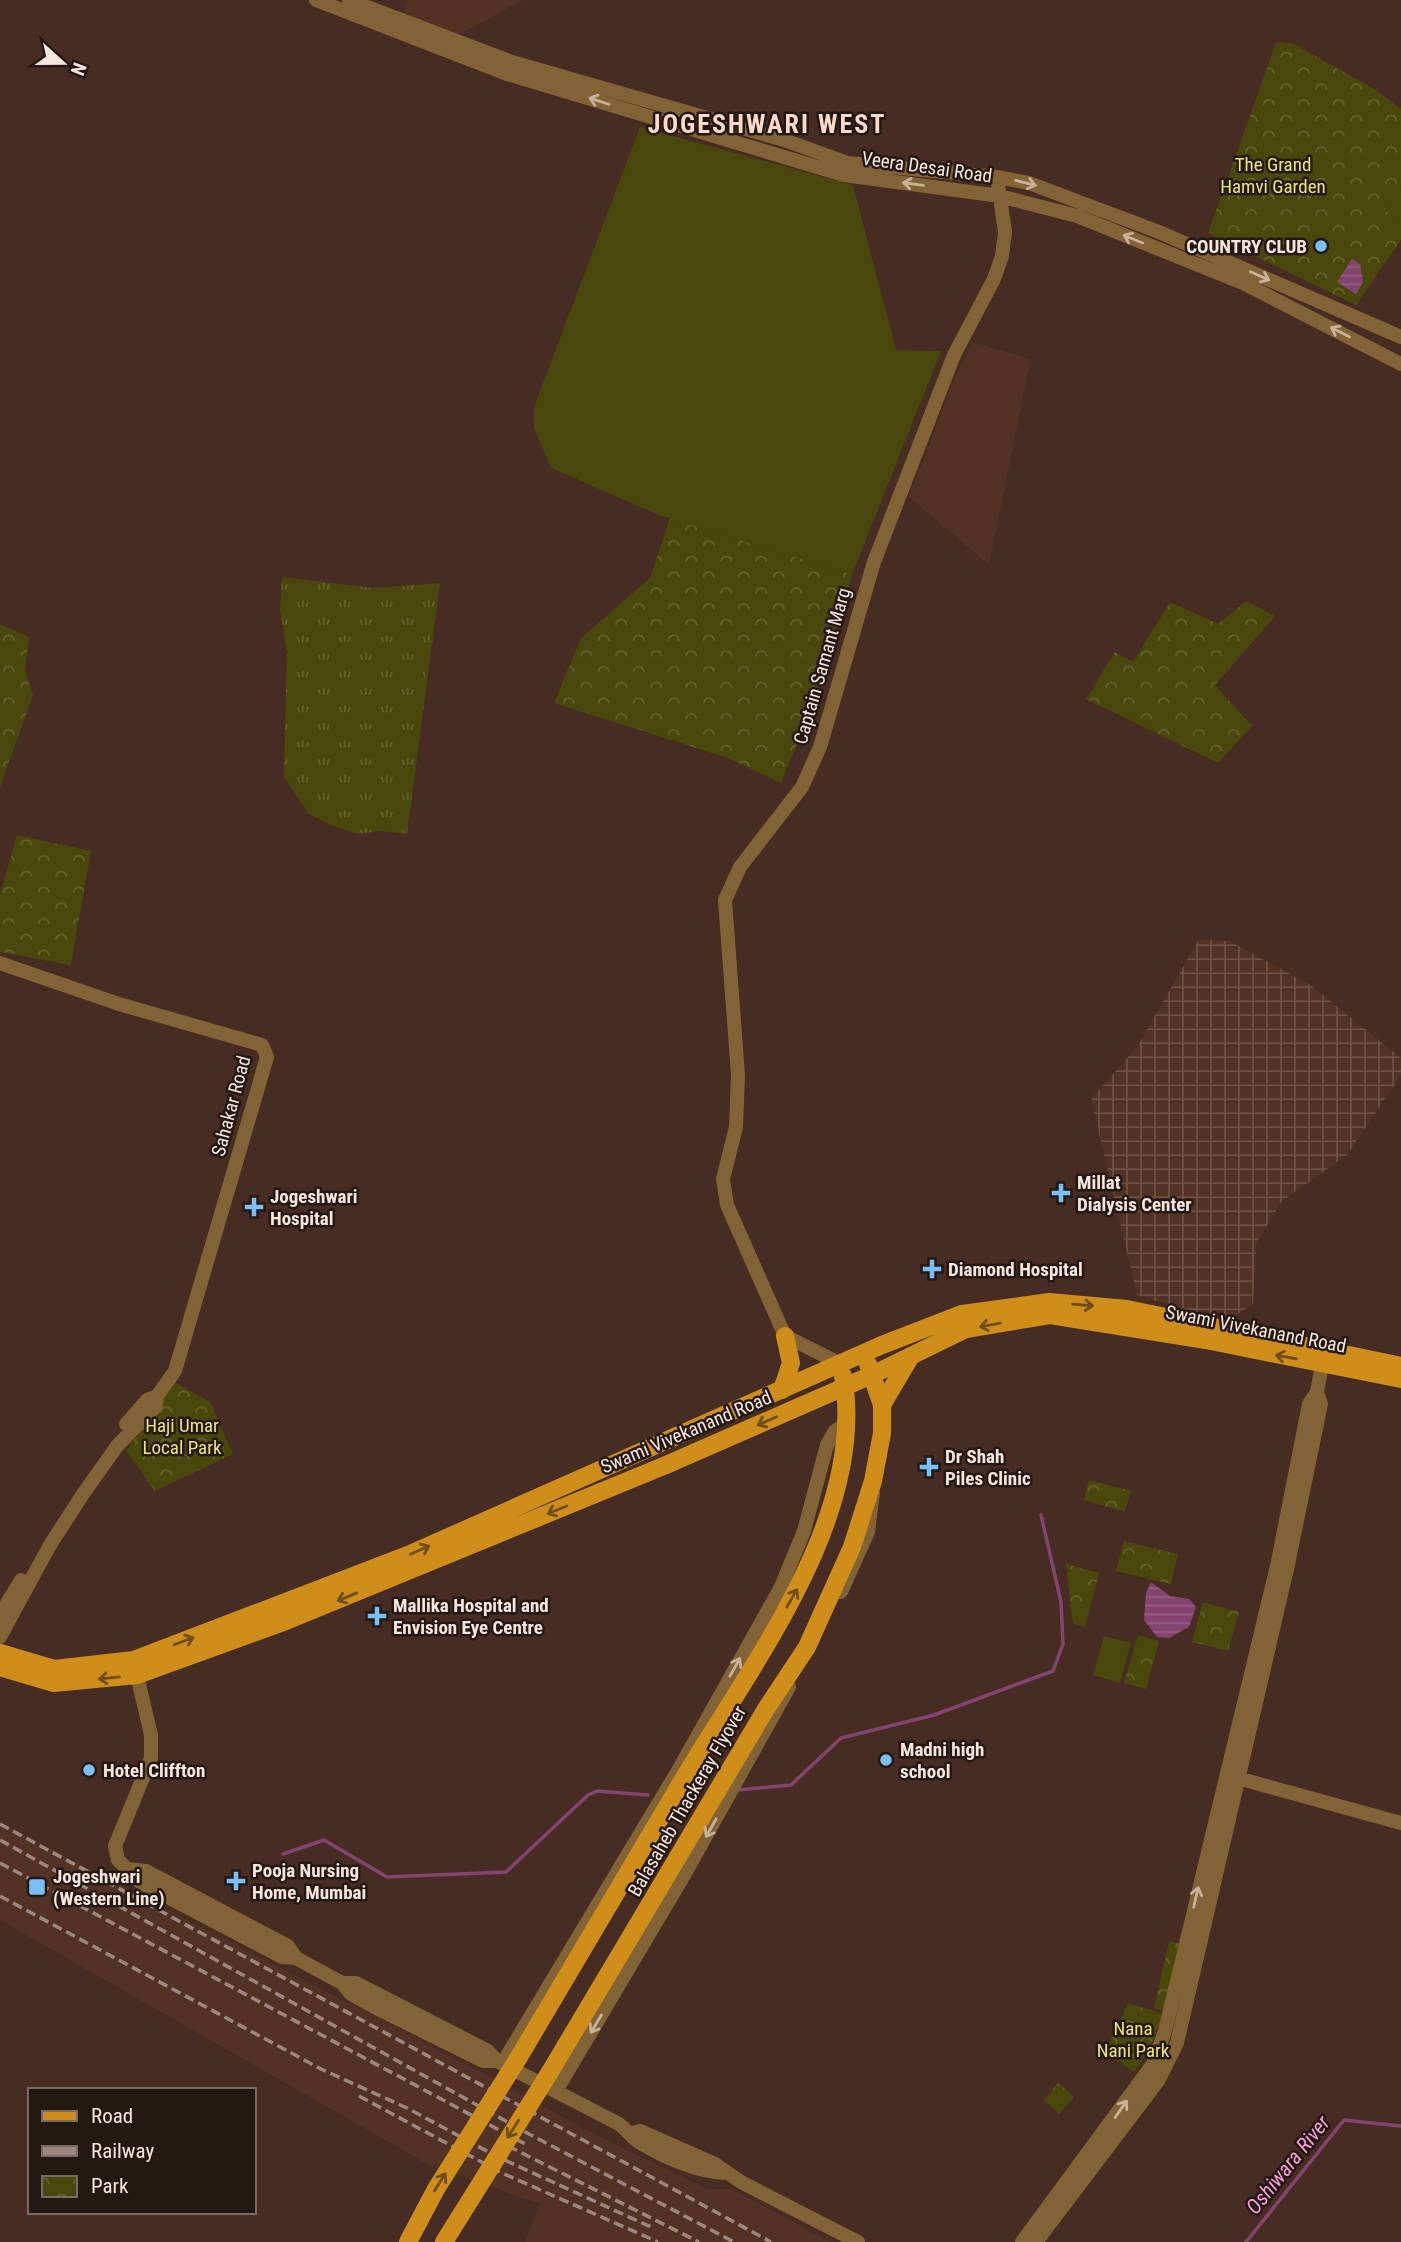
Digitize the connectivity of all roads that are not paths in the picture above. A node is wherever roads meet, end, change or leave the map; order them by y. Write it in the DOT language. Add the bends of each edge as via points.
graph roads {
  1 [pos="316,0"];
  2 [pos="350,5"];
  3 [pos="855,170"];
  4 [pos="997,177"];
  5 [pos="1000,196"];
  6 [pos="1401,337"];
  7 [pos="1401,363"];
  8 [pos="0,963"];
  9 [pos="785,1336"];
  10 [pos="913,1353"];
  11 [pos="863,1354"];
  12 [pos="1324,1356"];
  13 [pos="841,1364"];
  14 [pos="1401,1366"];
  15 [pos="874,1374"];
  16 [pos="1401,1379"];
  17 [pos="845,1386"];
  18 [pos="782,1390"];
  19 [pos="810,1402"];
  20 [pos="882,1405"];
  21 [pos="846,1424"];
  22 [pos="873,1481"];
  23 [pos="36,1562"];
  24 [pos="0,1615"];
  25 [pos="0,1637"];
  26 [pos="0,1653"];
  27 [pos="135,1667"];
  28 [pos="0,1668"];
  29 [pos="1231,1776"];
  30 [pos="1401,1823"];
  31 [pos="1183,1985"];
  32 [pos="495,2059"];
  33 [pos="556,2091"];
  34 [pos="408,2242"];
  35 [pos="444,2242"];
  36 [pos="858,2242"];
  37 [pos="1022,2242"];
  38 [pos="1036,2242"];
  1 -- 2 [label="street, Veera Desai Road"];
  2 -- 3 [label="street, Veera Desai Road" via="507,74 641,107"];
  3 -- 4 [label="street"];
  5 -- 3 [label="street, Veera Desai Road, one-way"];
  4 -- 5 [label="street, Captain Samant Marg"];
  4 -- 6 [label="street, one-way" via="1088,202"];
  7 -- 5 [label="street, Veera Desai Road, one-way" via="1174,255 1077,216"];
  5 -- 9 [label="street, Captain Samant Marg" via="1003,256 954,355 874,562 820,747 802,787 740,867 725,900 738,1074 736,1127 723,1179 727,1205"];
  8 -- 23 [label="street, Sahakar Road" via="261,1045 267,1057 175,1371 101,1453"];
  9 -- 13 [label="street"];
  9 -- 18 [label="main road" via="791,1363"];
  12 -- 10 [label="main road, Swami Vivekanand Road, one-way" via="1050,1315 966,1329"];
  10 -- 15 [label="main road, Swami Vivekanand Road"];
  10 -- 20 [label="main road"];
  11 -- 12 [label="main road, Swami Vivekanand Road, one-way" via="962,1314 1049,1302 1127,1308"];
  11 -- 13 [label="main road, Swami Vivekanand Road"];
  11 -- 15 [label="main road, Balasaheb Thackeray Flyover"];
  12 -- 14 [label="main road, Swami Vivekanand Road"];
  12 -- 16 [label="main road, Swami Vivekanand Road"];
  12 -- 29 [label="street" via="1317,1392 1309,1404 1260,1656"];
  13 -- 17 [label="main road, Balasaheb Thackeray Flyover"];
  13 -- 18 [label="main road, Swami Vivekanand Road"];
  15 -- 17 [label="main road, Swami Vivekanand Road"];
  15 -- 20 [label="main road, Balasaheb Thackeray Flyover"];
  17 -- 19 [label="main road, Swami Vivekanand Road"];
  17 -- 21 [label="main road, Balasaheb Thackeray Flyover"];
  27 -- 18 [label="main road, Swami Vivekanand Road, one-way" via="408,1555"];
  19 -- 21 [label="main road" via="825,1406"];
  19 -- 27 [label="main road, Swami Vivekanand Road, one-way" via="335,1601"];
  20 -- 22 [label="main road, Balasaheb Thackeray Flyover"];
  32 -- 21 [label="street, one-way" via="679,1769 781,1587 804,1531 827,1445"];
  34 -- 21 [label="main road, Balasaheb Thackeray Flyover, one-way, bridge" via="795,1594 831,1509"];
  22 -- 33 [label="street, one-way" via="868,1532 834,1606 683,1877"];
  22 -- 35 [label="main road, Balasaheb Thackeray Flyover, one-way, bridge" via="852,1547 807,1647"];
  23 -- 24 [label="street, Sahakar Road"];
  23 -- 25 [label="street, Sahakar Road"];
  26 -- 27 [label="main road, Swami Vivekanand Road" via="54,1669"];
  27 -- 28 [label="main road, Swami Vivekanand Road, one-way" via="54,1683"];
  27 -- 32 [label="street" via="151,1735 151,1758 115,1846 118,1860 141,1883 196,1904 257,1937 288,1946 296,1958 342,1983 356,1983 377,2002"];
  29 -- 30 [label="street"];
  29 -- 31 [label="street"];
  37 -- 31 [label="street, one-way" via="1153,2064"];
  31 -- 38 [label="street" via="1177,2043 1158,2081"];
  32 -- 33 [label="street"];
  33 -- 36 [label="street" via="632,2133 640,2132 715,2164 724,2173"];
}
